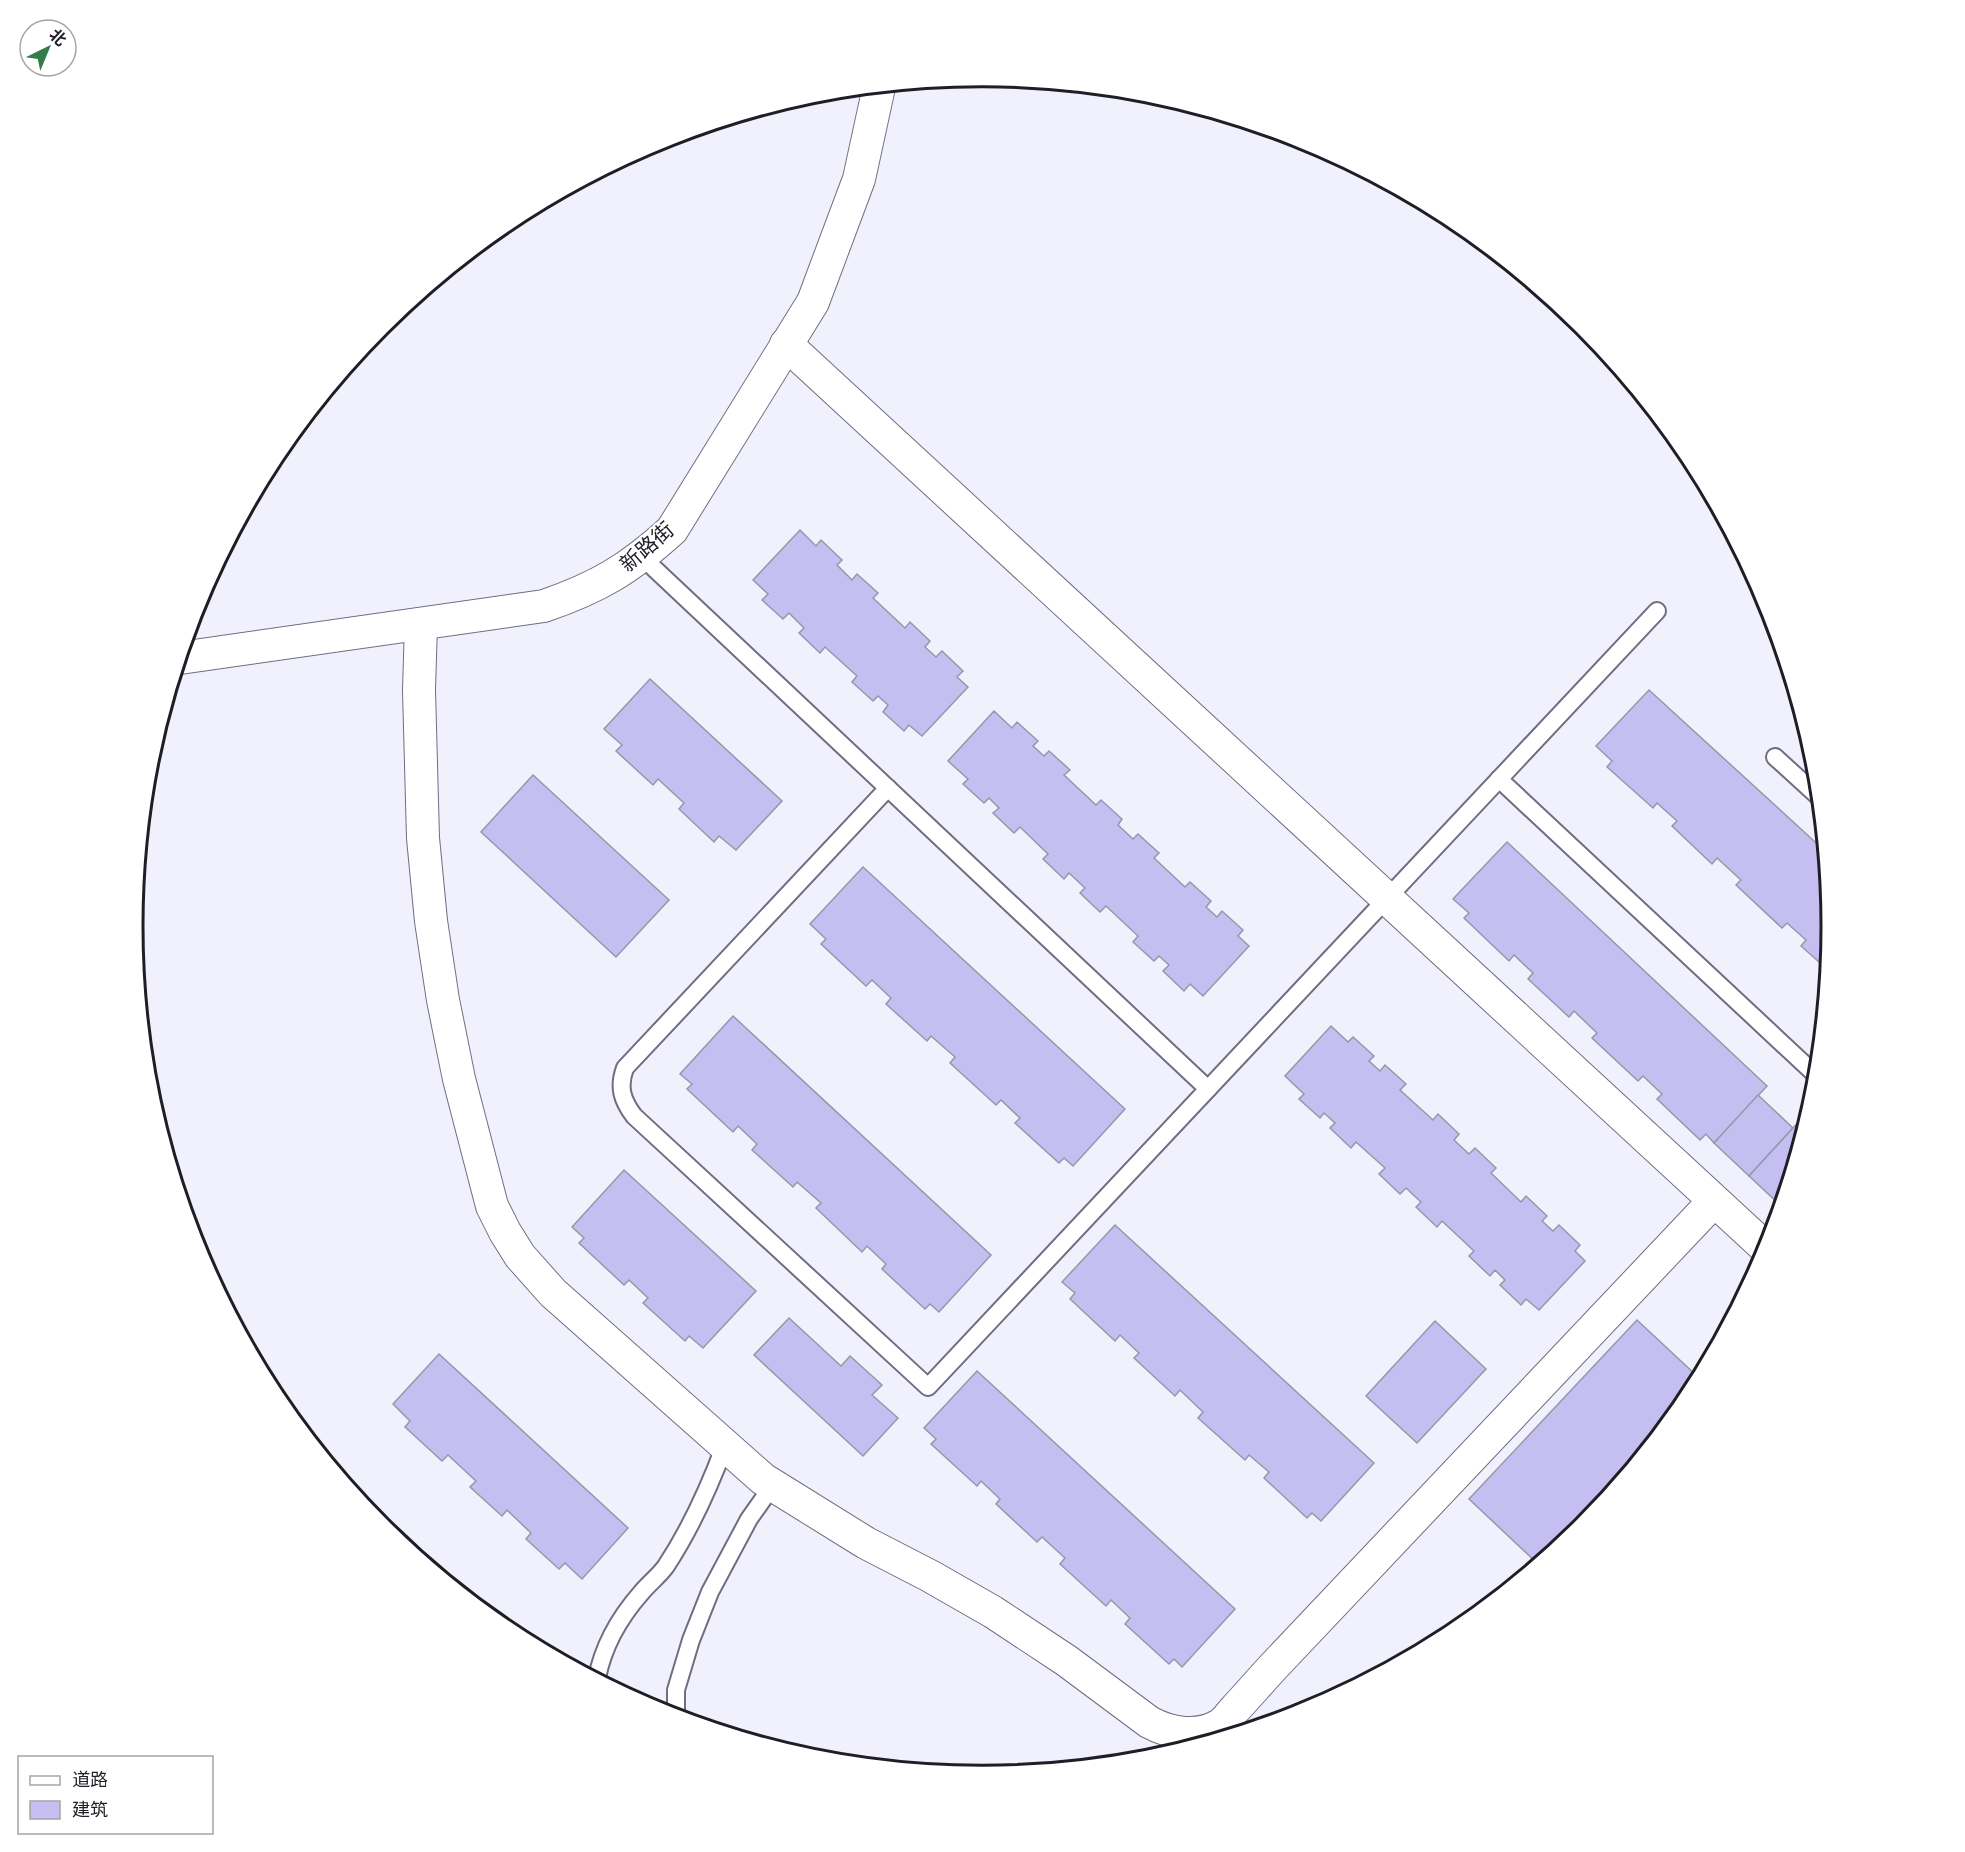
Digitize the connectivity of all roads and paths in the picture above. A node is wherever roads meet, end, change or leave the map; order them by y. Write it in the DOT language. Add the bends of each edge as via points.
graph roads {
  1 [pos="878,94"];
  2 [pos="786,344"];
  3 [pos="642,557"];
  4 [pos="1657,611"];
  5 [pos="421,624"];
  6 [pos="188,657"];
  7 [pos="1775,757"];
  8 [pos="1499,779"];
  9 [pos="888,788"];
  10 [pos="1809,788"];
  11 [pos="1387,899"];
  12 [pos="1809,1068"];
  13 [pos="1208,1089"];
  14 [pos="1714,1201"];
  15 [pos="1759,1243"];
  16 [pos="725,1445"];
  17 [pos="773,1485"];
  18 [pos="599,1672"];
  19 [pos="676,1706"];
  1 -- 2 [label="street, 新路街" via="859,179 813,302"];
  2 -- 3 [label="street, 新路街" via="672,530"];
  2 -- 11 [label="street"];
  3 -- 5 [label="street, 新路街" via="609,579 544,606"];
  3 -- 9 [label="lane"];
  4 -- 8 [label="lane"];
  5 -- 6 [label="street, 新路街"];
  5 -- 16 [label="street" via="423,838 431,921 459,1079 492,1206 520,1256 553,1293"];
  7 -- 10 [label="lane"];
  8 -- 11 [label="lane"];
  8 -- 12 [label="lane"];
  9 -- 13 [label="lane"];
  9 -- 13 [label="lane" via="625,1068 620,1080 621,1094 634,1116 928,1388"];
  11 -- 13 [label="lane"];
  11 -- 14 [label="street"];
  14 -- 15 [label="street"];
  14 -- 17 [label="street" via="1222,1724 1206,1731 1174,1732 1149,1722 993,1612 866,1543"];
  16 -- 17 [label="street"];
  16 -- 18 [label="lane" via="684,1537 664,1569 622,1618"];
  17 -- 19 [label="lane" via="749,1519 710,1592 675,1690"];
}
